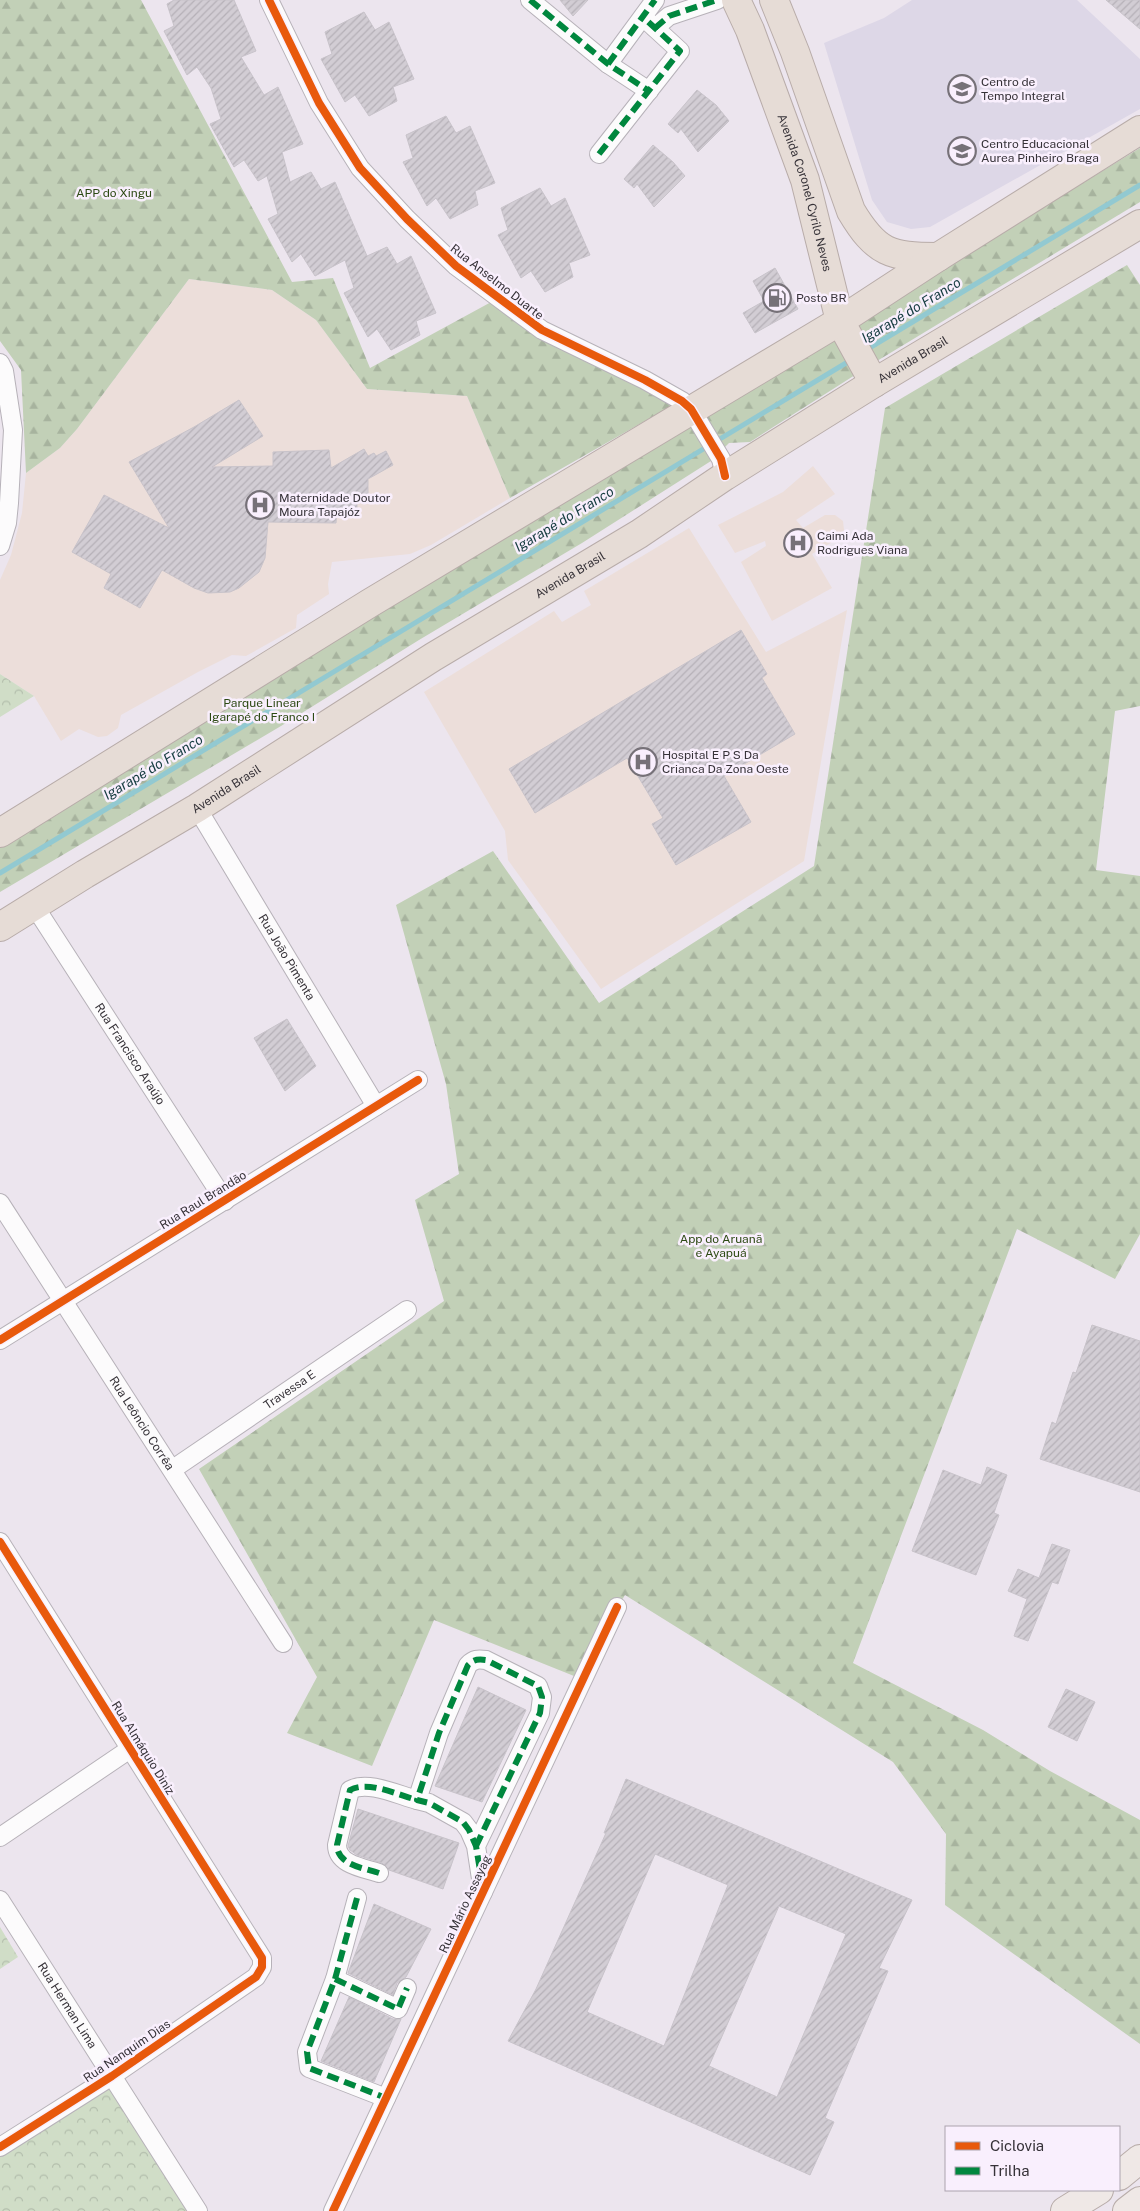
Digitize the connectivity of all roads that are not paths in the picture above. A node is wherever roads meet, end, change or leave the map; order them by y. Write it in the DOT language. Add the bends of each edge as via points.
graph roads {
  1 [pos="269,0"];
  2 [pos="530,0"];
  3 [pos="655,0"];
  4 [pos="717,0"];
  5 [pos="736,0"];
  6 [pos="774,0"];
  7 [pos="648,23"];
  8 [pos="608,64"];
  9 [pos="649,91"];
  10 [pos="1140,130"];
  11 [pos="599,154"];
  12 [pos="1140,224"];
  13 [pos="938,257"];
  14 [pos="844,329"];
  15 [pos="0,363"];
  16 [pos="868,372"];
  17 [pos="694,414"];
  18 [pos="723,468"];
  19 [pos="0,546"];
  20 [pos="197,808"];
  21 [pos="0,833"];
  22 [pos="35,907"];
  23 [pos="0,927"];
  24 [pos="418,1080"];
  25 [pos="376,1106"];
  26 [pos="225,1200"];
  27 [pos="0,1203"];
  28 [pos="63,1300"];
  29 [pos="407,1310"];
  30 [pos="0,1340"];
  31 [pos="173,1469"];
  32 [pos="0,1542"];
  33 [pos="617,1607"];
  34 [pos="283,1643"];
  35 [pos="130,1749"];
  36 [pos="416,1800"];
  37 [pos="0,1837"];
  38 [pos="476,1846"];
  39 [pos="379,1873"];
  40 [pos="483,1892"];
  41 [pos="357,1898"];
  42 [pos="0,1900"];
  43 [pos="262,1967"];
  44 [pos="335,1979"];
  45 [pos="407,1988"];
  46 [pos="112,2076"];
  47 [pos="386,2098"];
  48 [pos="0,2147"];
  49 [pos="1140,2159"];
  50 [pos="1120,2175"];
  51 [pos="1097,2191"];
  52 [pos="1140,2200"];
  53 [pos="198,2211"];
  54 [pos="333,2211"];
  55 [pos="1066,2211"];
  56 [pos="1127,2211"];
  1 -- 17 [label="street, Rua Anselmo Duarte" via="319,103 345,145 360,168 407,219 456,266 542,330 673,394"];
  2 -- 8 [label="street"];
  3 -- 7 [label="street"];
  4 -- 7 [label="street"];
  5 -- 14 [label="highway, Avenida Coronel Cyrilo Neves" via="805,180"];
  6 -- 13 [label="highway" via="851,211 864,232 876,245 892,254"];
  7 -- 8 [label="street"];
  7 -- 9 [label="street" via="680,51"];
  8 -- 9 [label="street"];
  9 -- 11 [label="street"];
  10 -- 13 [label="highway"];
  12 -- 16 [label="highway, Avenida Brasil"];
  13 -- 14 [label="highway"];
  14 -- 16 [label="highway, Avenida Coronel Cyrilo Neves"];
  14 -- 17 [label="highway"];
  15 -- 19 [label="street" via="4,371 12,430 7,523"];
  16 -- 18 [label="highway, Avenida Brasil"];
  17 -- 18 [label="street, Rua Anselmo Duarte"];
  17 -- 21 [label="highway" via="370,602"];
  18 -- 20 [label="highway, Avenida Brasil" via="640,534 433,657"];
  20 -- 22 [label="highway, Avenida Brasil"];
  20 -- 25 [label="street, Rua João Pimenta"];
  22 -- 23 [label="highway, Avenida Brasil"];
  22 -- 26 [label="street, Rua Francisco Araújo"];
  24 -- 25 [label="street, Rua Raul Brandão"];
  25 -- 26 [label="street, Rua Raul Brandão"];
  26 -- 28 [label="street, Rua Raul Brandão"];
  27 -- 28 [label="street, Rua Leôncio Corrêa"];
  28 -- 30 [label="street, Rua Raul Brandão"];
  28 -- 31 [label="street, Rua Leôncio Corrêa"];
  29 -- 31 [label="street, Travessa E"];
  31 -- 34 [label="street, Rua Leôncio Corrêa"];
  32 -- 35 [label="street, Rua Almáquio Diniz"];
  33 -- 40 [label="street, Rua Mário Assayag"];
  35 -- 37 [label="street"];
  35 -- 43 [label="street, Rua Almáquio Diniz" via="262,1958"];
  36 -- 38 [label="street" via="429,1803 463,1822"];
  36 -- 38 [label="street" via="439,1733 468,1665 473,1661 486,1660 538,1686 542,1697 540,1714"];
  36 -- 39 [label="street" via="368,1787 358,1786 350,1790 337,1853 341,1859"];
  38 -- 40 [label="street"];
  40 -- 47 [label="street, Rua Mário Assayag"];
  41 -- 44 [label="street"];
  42 -- 46 [label="street, Rua Herman Lima"];
  43 -- 46 [label="street, Rua Nanquim Dias" via="256,1977"];
  44 -- 45 [label="street" via="398,2009"];
  44 -- 47 [label="street" via="307,2052 309,2068"];
  46 -- 48 [label="street, Rua Nanquim Dias"];
  46 -- 53 [label="street, Rua Herman Lima"];
  47 -- 54 [label="street, Rua Mário Assayag"];
  49 -- 50 [label="main road"];
  51 -- 55 [label="main road"];
  52 -- 56 [label="main road"];
}
